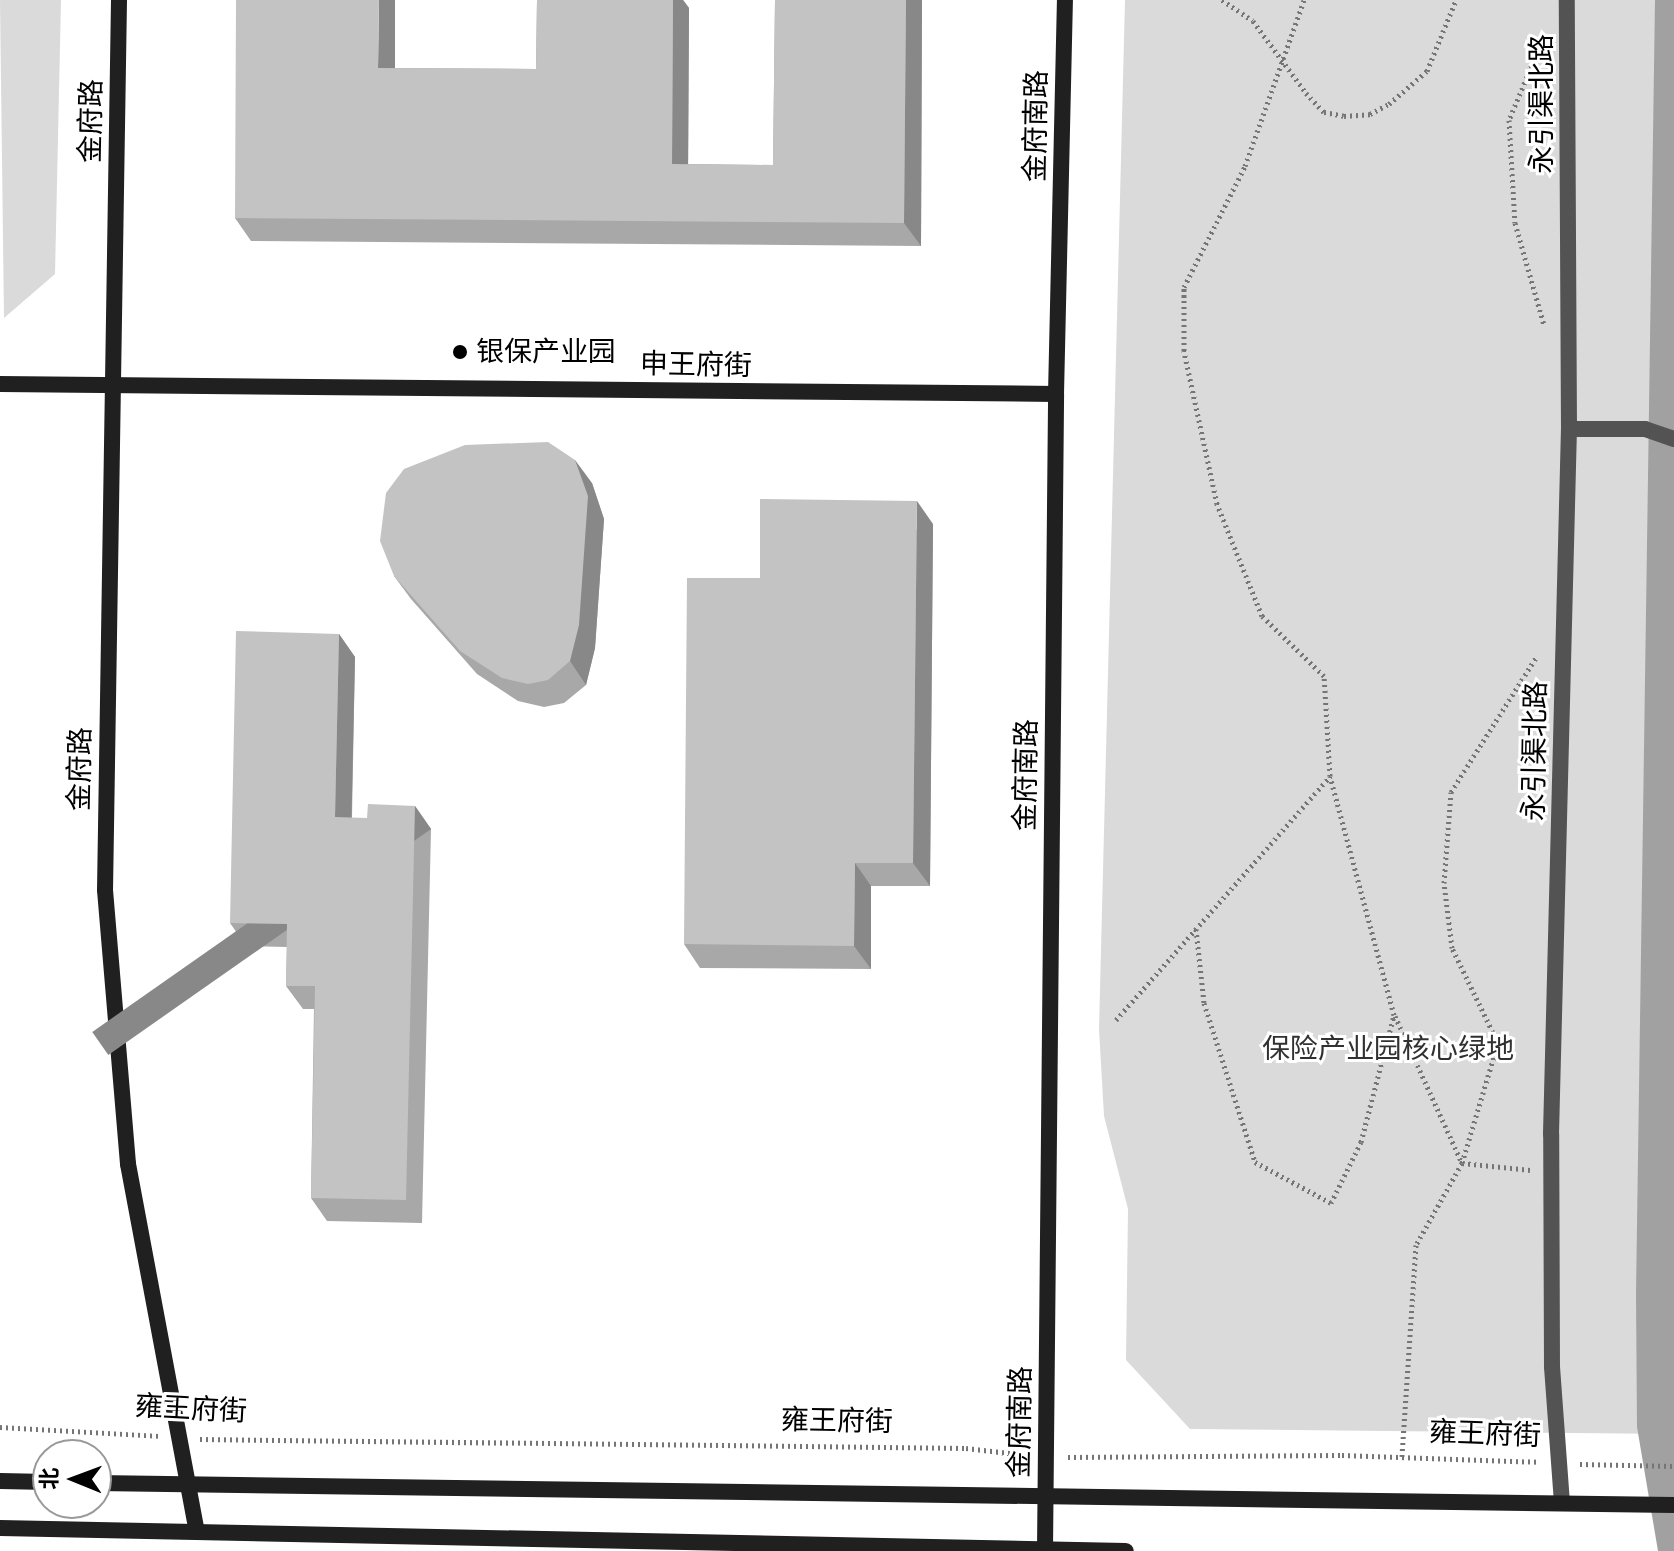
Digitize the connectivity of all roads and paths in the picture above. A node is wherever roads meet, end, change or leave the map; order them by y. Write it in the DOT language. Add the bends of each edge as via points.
graph roads {
  1 [pos="119,0"];
  2 [pos="1065,0"];
  3 [pos="1222,0"];
  4 [pos="1304,0"];
  5 [pos="1456,0"];
  6 [pos="1567,2"];
  7 [pos="1545,329"];
  8 [pos="0,384"];
  9 [pos="113,385"];
  10 [pos="1056,394"];
  11 [pos="1569,429"];
  12 [pos="1674,439"];
  13 [pos="1538,645"];
  14 [pos="1330,776"];
  15 [pos="1196,929"];
  16 [pos="1394,1015"];
  17 [pos="1116,1020"];
  18 [pos="1462,1163"];
  19 [pos="1551,1173"];
  20 [pos="0,1427"];
  21 [pos="176,1439"];
  22 [pos="1046,1457"];
  23 [pos="1402,1457"];
  24 [pos="1556,1463"];
  25 [pos="1674,1466"];
  26 [pos="0,1481"];
  27 [pos="32,1482"];
  28 [pos="112,1484"];
  29 [pos="187,1486"];
  30 [pos="1045,1495"];
  31 [pos="1562,1503"];
  32 [pos="1674,1505"];
  33 [pos="0,1528"];
  34 [pos="197,1532"];
  35 [pos="1045,1550"];
  36 [pos="1126,1551"];
  1 -- 9 [label="street, 金府路"];
  2 -- 10 [label="street, 金府南路"];
  3 -- 5 [label="path, bridge" via="1253,21 1324,112 1344,116 1370,114 1389,104 1427,71"];
  4 -- 14 [label="path" via="1245,166 1184,287 1184,351 1217,504 1262,616 1324,676"];
  6 -- 7 [label="path" via="1539,43 1509,120 1515,223"];
  6 -- 11 [label="street, 永引渠北路"];
  8 -- 9 [label="street, 申王府街"];
  9 -- 10 [label="street, 申王府街"];
  9 -- 21 [label="street, 金府路" via="105,890 128,1164"];
  10 -- 22 [label="street, 金府南路"];
  11 -- 12 [label="street" via="1645,429"];
  11 -- 19 [label="street, 永引渠北路"];
  13 -- 18 [label="path" via="1536,661 1451,792 1444,883 1452,948 1498,1043"];
  14 -- 15 [label="path"];
  14 -- 16 [label="path"];
  15 -- 16 [label="path" via="1204,1003 1255,1162 1331,1203 1361,1142"];
  15 -- 17 [label="path"];
  16 -- 18 [label="path"];
  18 -- 19 [label="path"];
  18 -- 23 [label="path" via="1416,1245"];
  19 -- 24 [label="street, 永引渠北路"];
  20 -- 21 [label="path, 雍王府街" via="111,1430"];
  21 -- 22 [label="path, 雍王府街" via="966,1448"];
  21 -- 29 [label="street, 金府路"];
  22 -- 23 [label="path, 雍王府街"];
  22 -- 30 [label="street, 金府南路"];
  23 -- 24 [label="path, 雍王府街"];
  24 -- 25 [label="path, 雍王府街"];
  24 -- 31 [label="street, 永引渠北路"];
  26 -- 27 [label="street"];
  28 -- 29 [label="street"];
  29 -- 30 [label="street"];
  29 -- 34 [label="street, 金府路"];
  30 -- 31 [label="street"];
  30 -- 35 [label="street, 金府南路"];
  31 -- 32 [label="street"];
  33 -- 34 [label="street"];
  34 -- 35 [label="street"];
  35 -- 36 [label="street"];
}
